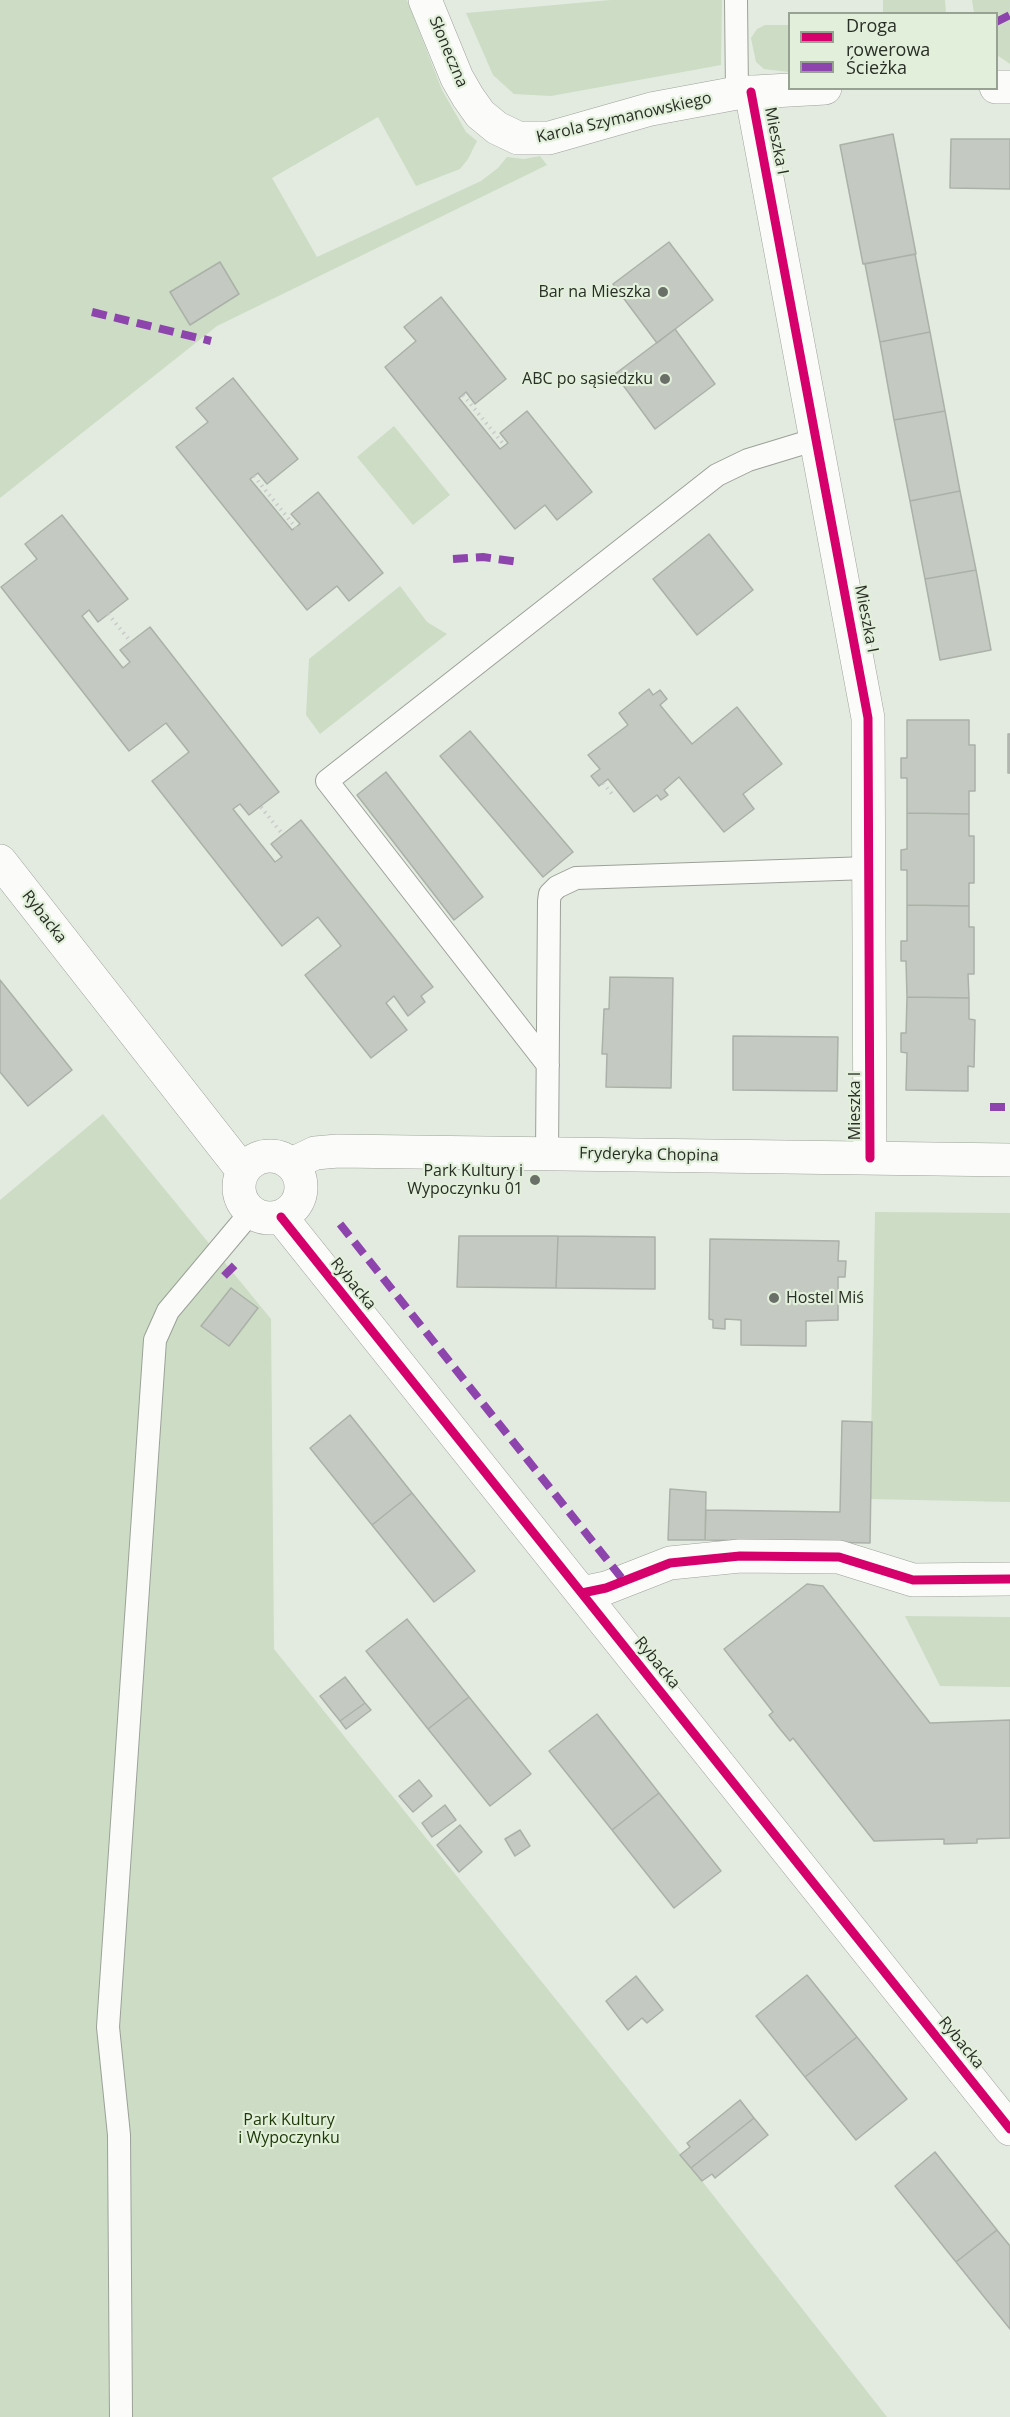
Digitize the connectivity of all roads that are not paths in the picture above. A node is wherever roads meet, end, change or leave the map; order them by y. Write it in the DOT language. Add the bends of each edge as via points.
graph roads {
  1 [pos="426,0"];
  2 [pos="736,0"];
  3 [pos="793,90"];
  4 [pos="744,93"];
  5 [pos="497,128"];
  6 [pos="817,439"];
  7 [pos="0,861"];
  8 [pos="868,868"];
  9 [pos="548,1065"];
  10 [pos="547,1154"];
  11 [pos="870,1158"];
  12 [pos="1010,1160"];
  13 [pos="292,1164"];
  14 [pos="243,1171"];
  15 [pos="266,1214"];
  16 [pos="1010,1579"];
  17 [pos="582,1593"];
  18 [pos="1010,2129"];
  19 [pos="121,2417"];
  1 -- 5 [label="street, Słoneczna" via="468,97"];
  2 -- 4 [label="lane"];
  3 -- 4 [label="street, Karola Szymanowskiego"];
  4 -- 5 [label="street, Karola Szymanowskiego" via="651,109 539,140 518,138"];
  4 -- 6 [label="street, Mieszka I"];
  6 -- 8 [label="street, Mieszka I" via="867,708"];
  6 -- 9 [label="lane" via="748,460 717,475 327,781"];
  7 -- 14 [label="street, Rybacka"];
  8 -- 9 [label="lane" via="566,881 550,894 549,901"];
  8 -- 11 [label="street, Mieszka I"];
  9 -- 10 [label="lane"];
  10 -- 11 [label="street, Fryderyka Chopina"];
  10 -- 13 [label="street, Fryderyka Chopina" via="338,1151 305,1155"];
  11 -- 12 [label="street, Fryderyka Chopina"];
  13 -- 14 [label="street" via="267,1155 257,1158"];
  13 -- 15 [label="street" via="300,1176 300,1198 294,1208"];
  14 -- 15 [label="street" via="239,1191 242,1200"];
  15 -- 17 [label="street, Rybacka"];
  15 -- 19 [label="lane" via="168,1311 155,1340 108,2027 119,2135"];
  16 -- 17 [label="street" via="914,1580 839,1557 740,1556 670,1563"];
  17 -- 18 [label="street, Rybacka"];
}
